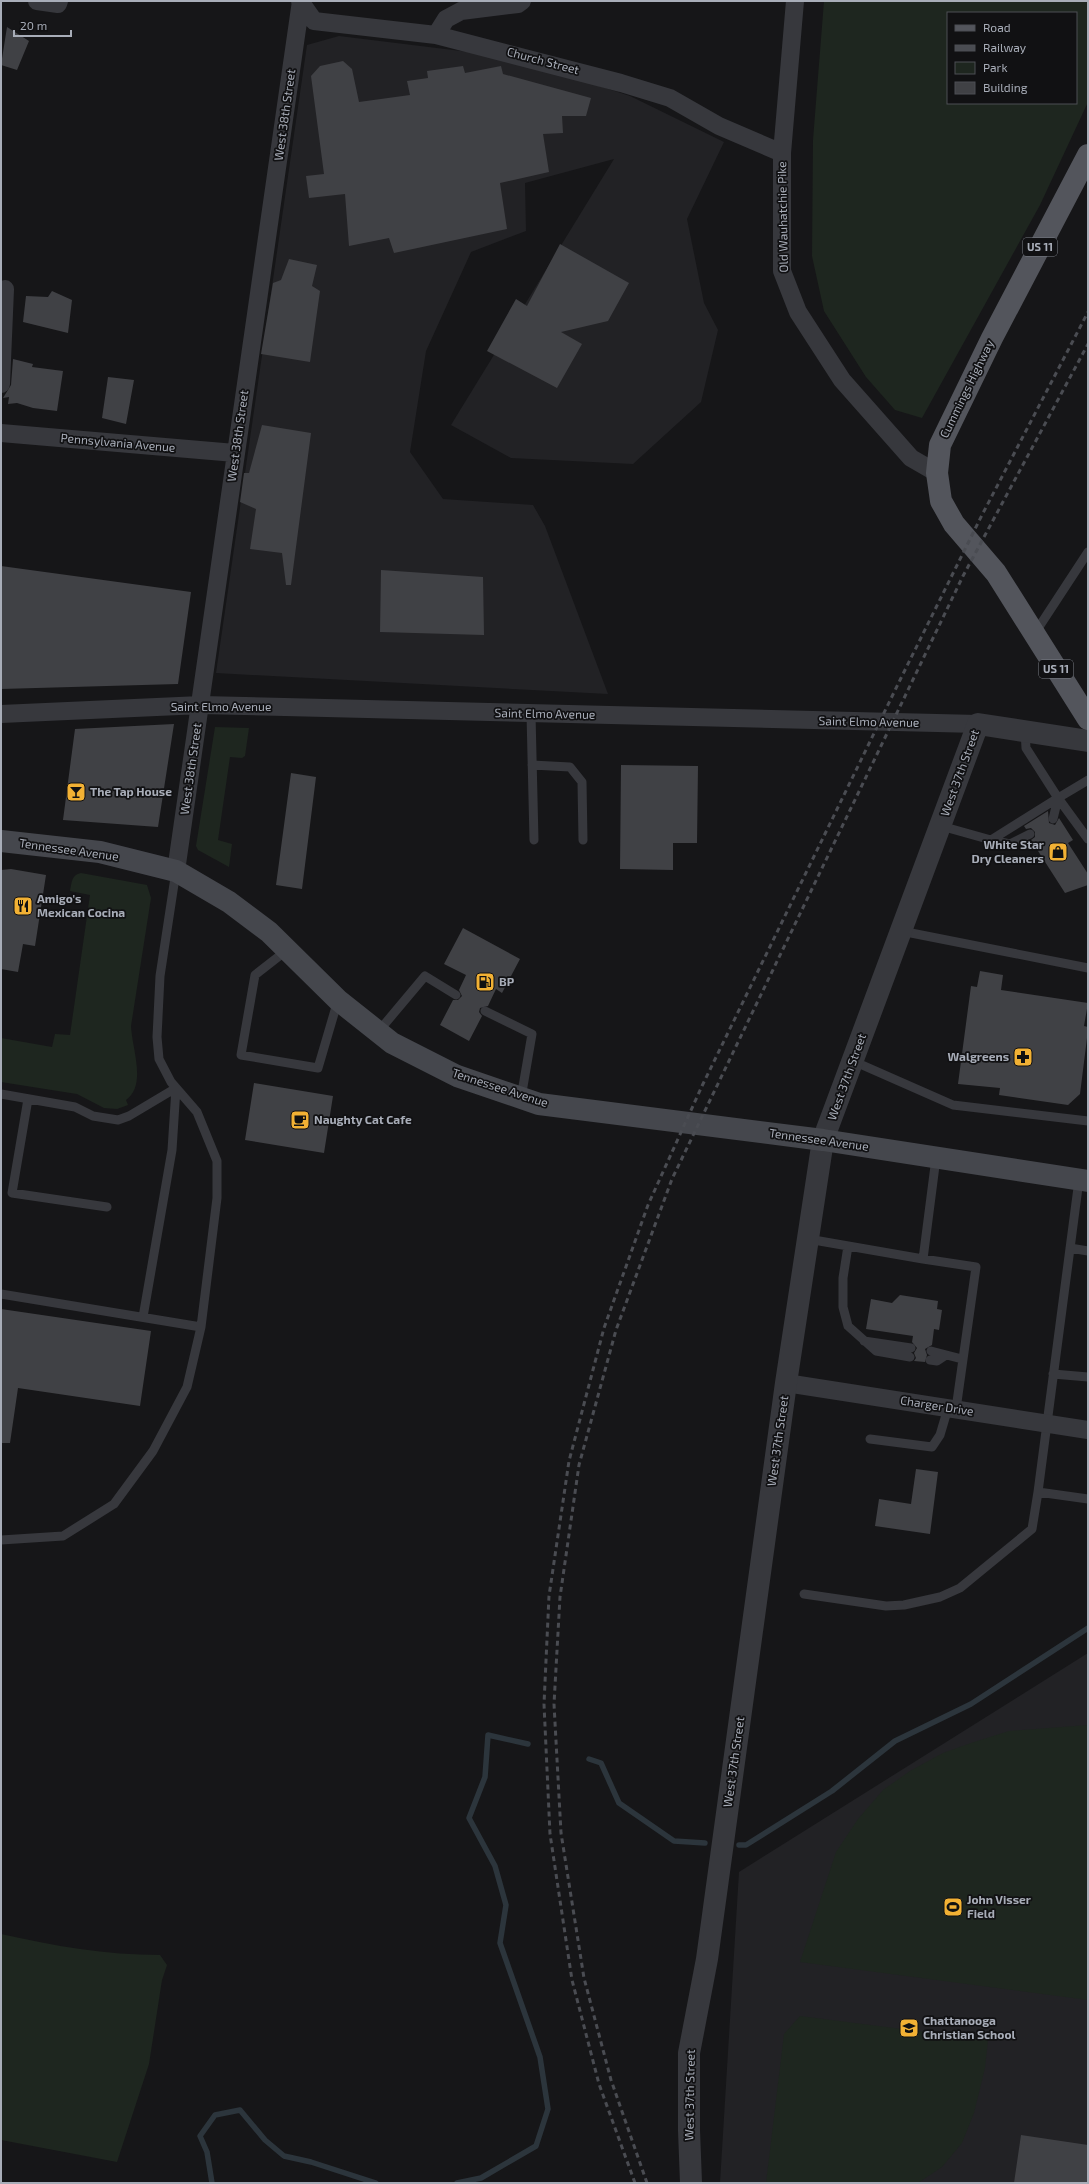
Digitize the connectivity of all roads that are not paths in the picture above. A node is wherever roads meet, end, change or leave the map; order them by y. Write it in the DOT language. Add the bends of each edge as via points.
graph roads {
  1 [pos="37,1"];
  2 [pos="522,1"];
  3 [pos="796,1"];
  4 [pos="301,2"];
  5 [pos="58,3"];
  6 [pos="436,34"];
  7 [pos="782,153"];
  8 [pos="1088,155"];
  9 [pos="5,289"];
  10 [pos="1,384"];
  11 [pos="1,433"];
  12 [pos="235,453"];
  13 [pos="937,473"];
  14 [pos="1088,552"];
  15 [pos="1030,626"];
  16 [pos="201,705"];
  17 [pos="1,714"];
  18 [pos="531,714"];
  19 [pos="1088,719"];
  20 [pos="978,724"];
  21 [pos="1025,731"];
  22 [pos="1088,741"];
  23 [pos="532,765"];
  24 [pos="1088,780"];
  25 [pos="1058,798"];
  26 [pos="1053,819"];
  27 [pos="941,826"];
  28 [pos="1030,834"];
  29 [pos="1088,839"];
  30 [pos="534,840"];
  31 [pos="584,840"];
  32 [pos="991,840"];
  33 [pos="1,841"];
  34 [pos="176,871"];
  35 [pos="901,931"];
  36 [pos="287,950"];
  37 [pos="1088,968"];
  38 [pos="456,995"];
  39 [pos="338,1000"];
  40 [pos="485,1011"];
  41 [pos="378,1032"];
  42 [pos="853,1062"];
  43 [pos="176,1088"];
  44 [pos="1,1094"];
  45 [pos="521,1098"];
  46 [pos="28,1099"];
  47 [pos="1088,1121"];
  48 [pos="824,1140"];
  49 [pos="936,1158"];
  50 [pos="1083,1180"];
  51 [pos="106,1207"];
  52 [pos="808,1239"];
  53 [pos="848,1246"];
  54 [pos="1070,1248"];
  55 [pos="1088,1251"];
  56 [pos="923,1259"];
  57 [pos="1,1294"];
  58 [pos="143,1317"];
  59 [pos="200,1327"];
  60 [pos="911,1353"];
  61 [pos="930,1355"];
  62 [pos="962,1359"];
  63 [pos="1053,1374"];
  64 [pos="1088,1377"];
  65 [pos="786,1383"];
  66 [pos="952,1409"];
  67 [pos="1046,1423"];
  68 [pos="1088,1430"];
  69 [pos="870,1439"];
  70 [pos="1038,1492"];
  71 [pos="1088,1498"];
  72 [pos="1,1540"];
  73 [pos="804,1594"];
  74 [pos="691,2183"];
  1 -- 5 [label="street"];
  2 -- 6 [label="street" via="518,4 461,11 446,19"];
  3 -- 7 [label="street, Old Wauhatchie Pike"];
  4 -- 6 [label="street, Church Street" via="314,21"];
  4 -- 12 [label="street, West 38th Street"];
  6 -- 7 [label="street, Church Street" via="670,98 719,126"];
  7 -- 13 [label="street, Old Wauhatchie Pike" via="782,271 798,312 842,380 911,458"];
  8 -- 13 [label="main road, Cummings Highway / US 11" via="992,338 940,446"];
  9 -- 10 [label="street"];
  11 -- 12 [label="street, Pennsylvania Avenue"];
  12 -- 16 [label="street, West 38th Street"];
  13 -- 15 [label="main road, Cummings Highway / US 11" via="941,501 954,524 996,573"];
  14 -- 15 [label="lane"];
  15 -- 19 [label="main road, US 11"];
  16 -- 17 [label="street, Saint Elmo Avenue"];
  16 -- 18 [label="street, Saint Elmo Avenue"];
  16 -- 34 [label="street, West 38th Street"];
  18 -- 20 [label="street, Saint Elmo Avenue"];
  18 -- 23 [label="lane"];
  20 -- 21 [label="street, Saint Elmo Avenue"];
  20 -- 27 [label="street, West 37th Street"];
  21 -- 22 [label="street, Saint Elmo Avenue"];
  21 -- 25 [label="lane" via="1026,748"];
  23 -- 30 [label="lane"];
  23 -- 31 [label="lane" via="570,767 582,782"];
  24 -- 25 [label="lane"];
  25 -- 26 [label="lane"];
  25 -- 29 [label="lane"];
  25 -- 32 [label="lane"];
  27 -- 32 [label="lane"];
  27 -- 35 [label="street, West 37th Street"];
  28 -- 32 [label="lane" via="1010,844"];
  33 -- 34 [label="main road, Tennessee Avenue" via="100,852"];
  34 -- 36 [label="main road, Tennessee Avenue" via="229,902 269,932"];
  34 -- 43 [label="lane" via="160,976 157,1037 159,1059"];
  35 -- 37 [label="lane"];
  35 -- 42 [label="street, West 37th Street"];
  36 -- 39 [label="main road, Tennessee Avenue"];
  36 -- 39 [label="lane" via="255,975 241,1055 318,1068"];
  38 -- 41 [label="lane" via="425,976"];
  39 -- 41 [label="main road, Tennessee Avenue"];
  40 -- 45 [label="lane" via="532,1034"];
  41 -- 45 [label="main road, Tennessee Avenue" via="392,1043 457,1076"];
  42 -- 47 [label="lane" via="953,1105"];
  42 -- 48 [label="street, West 37th Street"];
  43 -- 46 [label="lane" via="118,1120 93,1116 75,1107"];
  43 -- 58 [label="lane" via="172,1150"];
  43 -- 59 [label="lane" via="197,1112 217,1161 217,1198"];
  44 -- 46 [label="lane"];
  45 -- 48 [label="main road, Tennessee Avenue" via="539,1104"];
  46 -- 51 [label="lane" via="12,1193"];
  48 -- 49 [label="main road, Tennessee Avenue"];
  48 -- 52 [label="street, West 37th Street"];
  49 -- 50 [label="main road, Tennessee Avenue"];
  49 -- 56 [label="lane"];
  50 -- 54 [label="lane"];
  52 -- 53 [label="lane"];
  52 -- 65 [label="street, West 37th Street"];
  53 -- 56 [label="lane"];
  53 -- 60 [label="lane" via="843,1278 843,1307 848,1326 876,1351"];
  54 -- 55 [label="lane"];
  54 -- 63 [label="lane"];
  56 -- 62 [label="lane" via="976,1267"];
  57 -- 58 [label="lane"];
  58 -- 59 [label="lane"];
  59 -- 72 [label="lane" via="187,1387 153,1450 114,1504 63,1536"];
  61 -- 62 [label="lane" via="937,1361 946,1355"];
  62 -- 66 [label="lane"];
  63 -- 64 [label="lane"];
  63 -- 67 [label="lane"];
  65 -- 66 [label="street, Charger Drive"];
  65 -- 74 [label="street, West 37th Street" via="706,1958 689,2053"];
  66 -- 67 [label="street, Charger Drive"];
  66 -- 69 [label="lane" via="932,1447"];
  67 -- 68 [label="street, Charger Drive"];
  67 -- 70 [label="lane"];
  70 -- 71 [label="lane"];
  70 -- 73 [label="lane" via="1032,1529 960,1588 940,1597 886,1606"];
}
